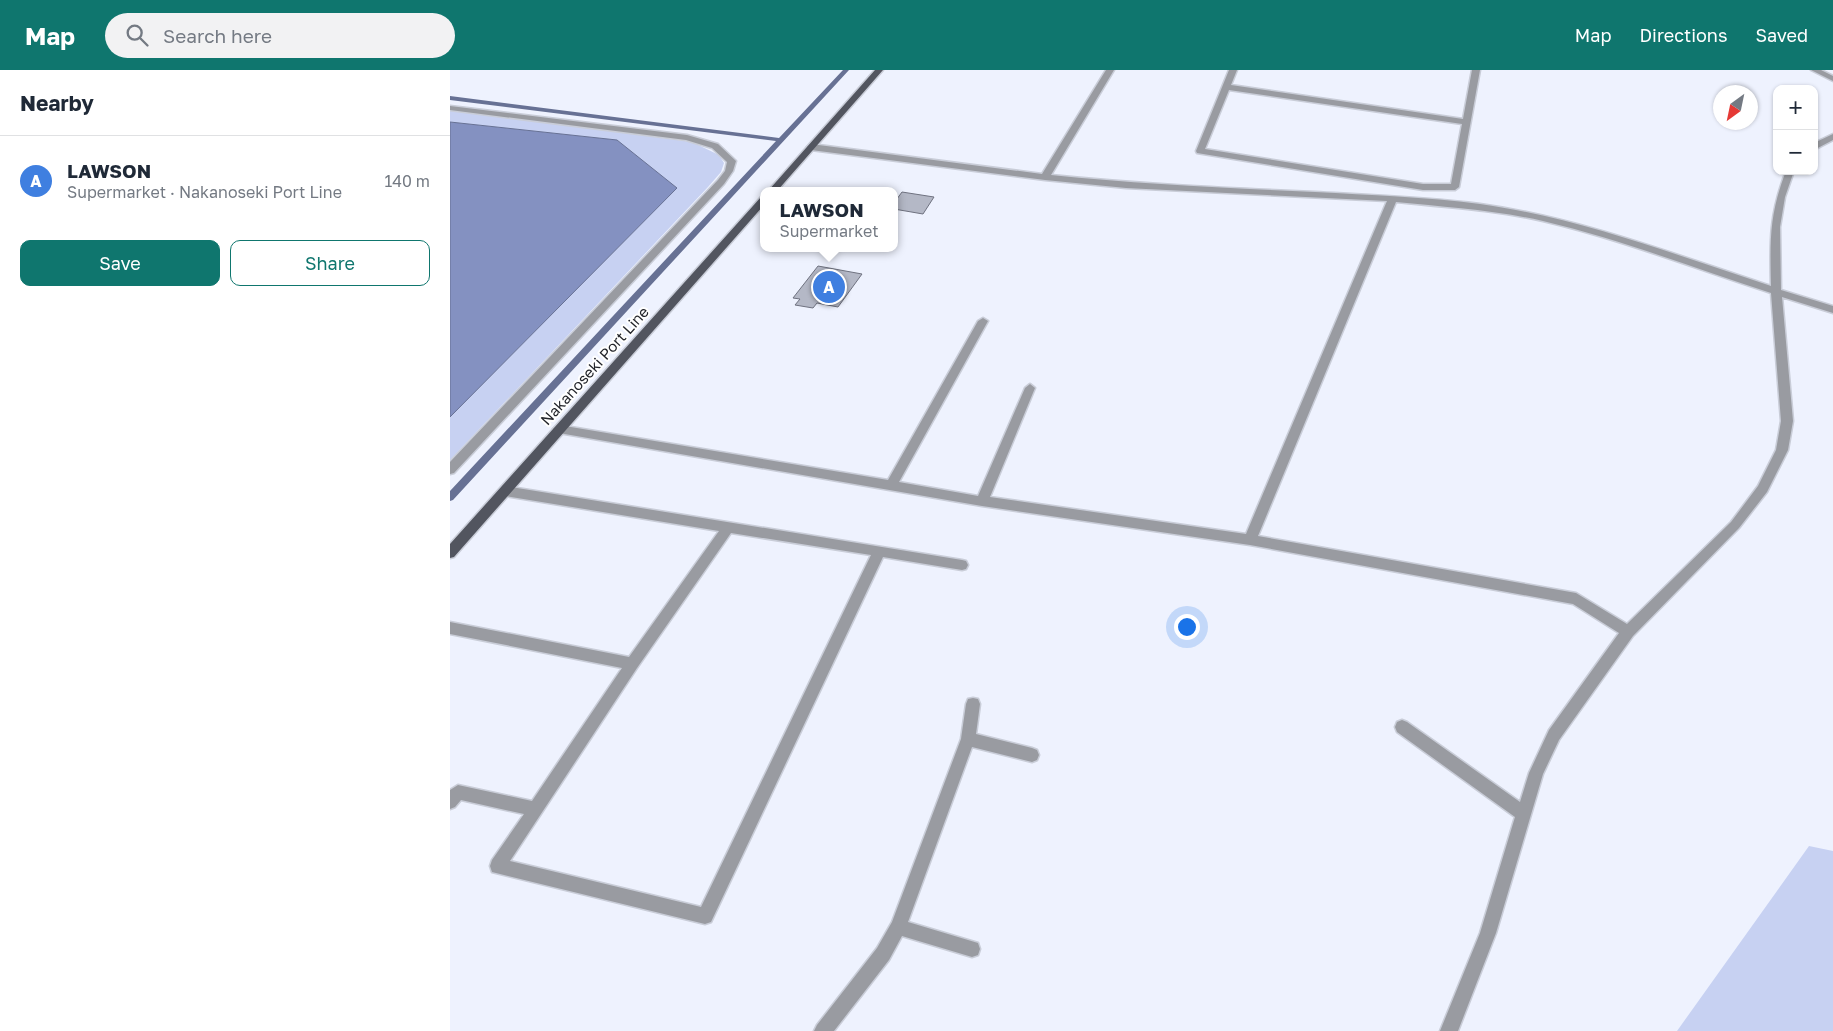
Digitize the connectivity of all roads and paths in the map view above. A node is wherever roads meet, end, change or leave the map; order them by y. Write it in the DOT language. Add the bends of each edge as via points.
graph roads {
  1 [pos="879,70"];
  2 [pos="1110,70"];
  3 [pos="1233,70"];
  4 [pos="1476,70"];
  5 [pos="1815,70"];
  6 [pos="1833,79"];
  7 [pos="1226,87"];
  8 [pos="450,108"];
  9 [pos="1467,122"];
  10 [pos="1833,137"];
  11 [pos="1818,145"];
  12 [pos="811,147"];
  13 [pos="1788,175"];
  14 [pos="1046,178"];
  15 [pos="776,187"];
  16 [pos="1393,199"];
  17 [pos="760,203"];
  18 [pos="1776,290"];
  19 [pos="1833,310"];
  20 [pos="983,321"];
  21 [pos="1030,388"];
  22 [pos="559,429"];
  23 [pos="450,470"];
  24 [pos="891,485"];
  25 [pos="505,491"];
  26 [pos="982,501"];
  27 [pos="728,526"];
  28 [pos="1250,540"];
  29 [pos="878,552"];
  30 [pos="450,553"];
  31 [pos="962,565"];
  32 [pos="450,628"];
  33 [pos="1628,632"];
  34 [pos="632,664"];
  35 [pos="974,704"];
  36 [pos="1402,727"];
  37 [pos="968,739"];
  38 [pos="1032,755"];
  39 [pos="450,802"];
  40 [pos="535,809"];
  41 [pos="1522,813"];
  42 [pos="898,927"];
  43 [pos="972,949"];
  44 [pos="824,1031"];
  45 [pos="1449,1031"];
  1 -- 12 [label="main road"];
  2 -- 14 [label="street"];
  3 -- 7 [label="street"];
  4 -- 9 [label="street"];
  5 -- 6 [label="street"];
  7 -- 9 [label="street"];
  7 -- 9 [label="street" via="1200,151 1422,187 1455,187"];
  8 -- 23 [label="street" via="687,138 714,146 732,161 729,171 716,187"];
  10 -- 11 [label="street"];
  12 -- 14 [label="street"];
  12 -- 15 [label="main road"];
  13 -- 18 [label="street" via="1780,197 1775,227"];
  14 -- 16 [label="street"];
  16 -- 18 [label="street" via="1480,207 1542,218"];
  16 -- 28 [label="street"];
  17 -- 22 [label="main road, Nakanoseki Port Line"];
  18 -- 19 [label="street"];
  18 -- 33 [label="street" via="1787,413 1782,450 1763,489 1734,526"];
  20 -- 24 [label="street"];
  21 -- 26 [label="street"];
  22 -- 24 [label="street"];
  22 -- 25 [label="main road, Nakanoseki Port Line"];
  24 -- 26 [label="street"];
  25 -- 27 [label="street"];
  25 -- 30 [label="main road, Nakanoseki Port Line"];
  26 -- 28 [label="street"];
  27 -- 29 [label="street"];
  27 -- 34 [label="street"];
  28 -- 33 [label="street" via="1576,599"];
  29 -- 31 [label="street"];
  29 -- 40 [label="street" via="704,916 498,866"];
  32 -- 34 [label="street"];
  33 -- 41 [label="street" via="1554,735"];
  34 -- 40 [label="street"];
  35 -- 37 [label="street"];
  36 -- 41 [label="street"];
  37 -- 38 [label="street"];
  37 -- 42 [label="street"];
  39 -- 40 [label="street" via="458,792"];
  41 -- 45 [label="street" via="1488,933"];
  42 -- 43 [label="street"];
  42 -- 44 [label="street" via="883,954"];
}
